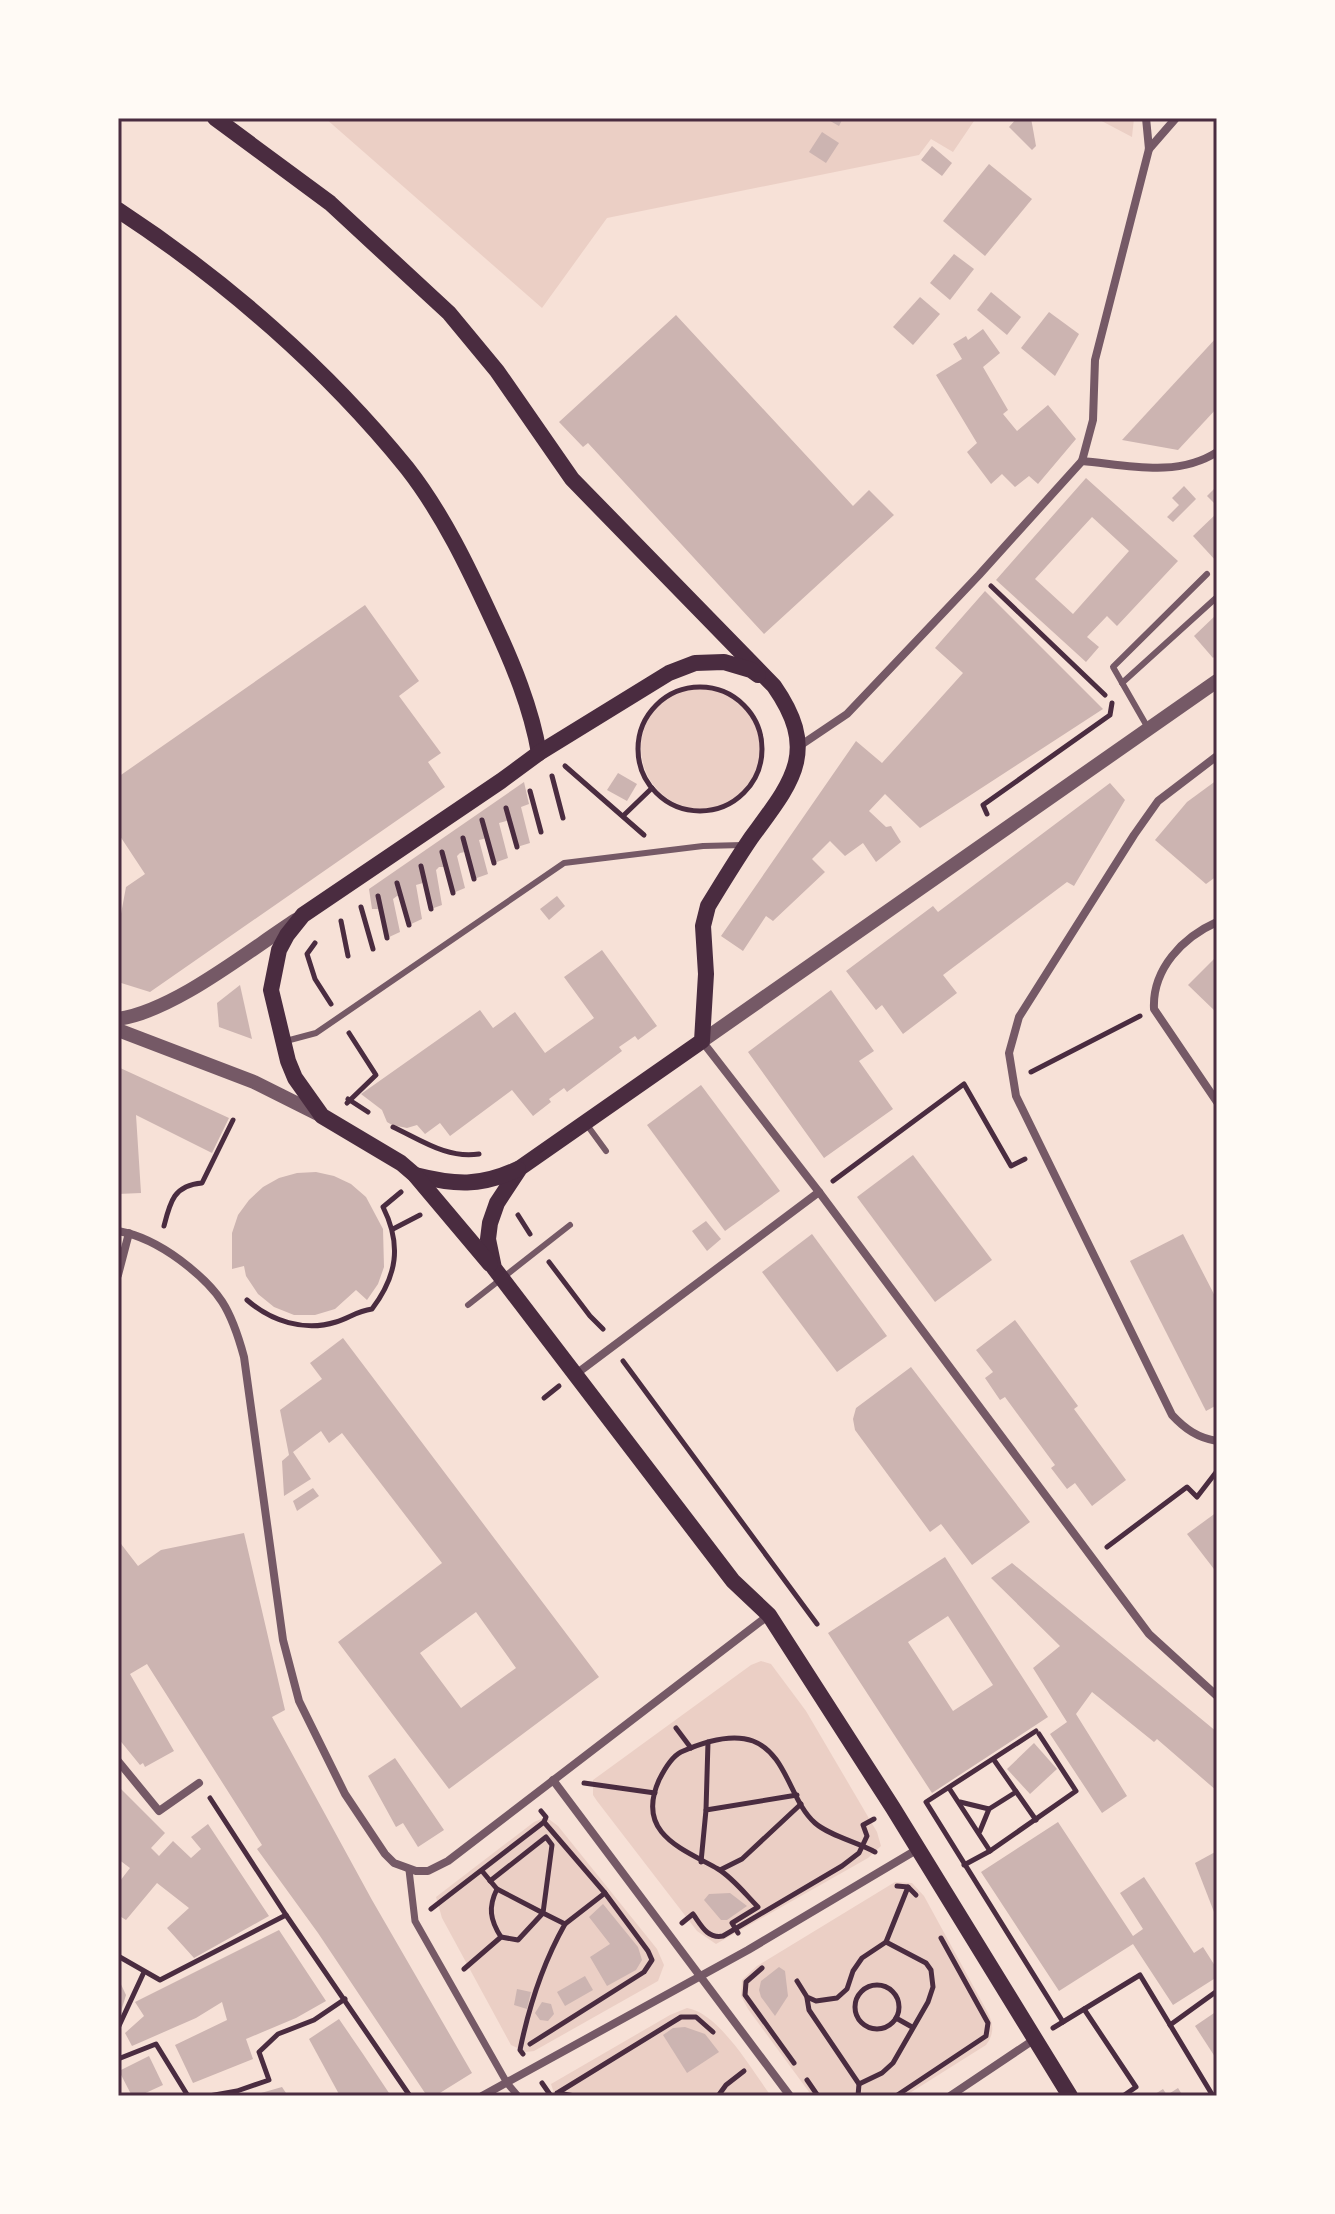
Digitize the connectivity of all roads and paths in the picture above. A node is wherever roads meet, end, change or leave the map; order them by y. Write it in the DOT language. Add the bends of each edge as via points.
graph roads {
  1 [pos="215,118"];
  2 [pos="1146,118"];
  3 [pos="1176,118"];
  4 [pos="1149,149"];
  5 [pos="118,210"];
  6 [pos="1217,452"];
  7 [pos="1082,461"];
  8 [pos="1207,574"];
  9 [pos="979,575"];
  10 [pos="1217,597"];
  11 [pos="1217,681"];
  12 [pos="1122,683"];
  13 [pos="774,686"];
  14 [pos="1148,728"];
  15 [pos="797,747"];
  16 [pos="539,753"];
  17 [pos="1217,756"];
  18 [pos="552,776"];
  19 [pos="652,788"];
  20 [pos="517,800"];
  21 [pos="470,803"];
  22 [pos="506,808"];
  23 [pos="624,815"];
  24 [pos="563,818"];
  25 [pos="483,823"];
  26 [pos="541,832"];
  27 [pos="463,838"];
  28 [pos="996,838"];
  29 [pos="747,844"];
  30 [pos="517,847"];
  31 [pos="664,851"];
  32 [pos="442,852"];
  33 [pos="494,863"];
  34 [pos="421,866"];
  35 [pos="414,870"];
  36 [pos="406,877"];
  37 [pos="474,879"];
  38 [pos="397,883"];
  39 [pos="453,893"];
  40 [pos="378,896"];
  41 [pos="361,907"];
  42 [pos="431,909"];
  43 [pos="303,915"];
  44 [pos="341,921"];
  45 [pos="1217,922"];
  46 [pos="409,925"];
  47 [pos="330,929"];
  48 [pos="320,936"];
  49 [pos="387,938"];
  50 [pos="373,949"];
  51 [pos="348,956"];
  52 [pos="1154,1009"];
  53 [pos="340,1017"];
  54 [pos="118,1019"];
  55 [pos="118,1030"];
  56 [pos="702,1041"];
  57 [pos="283,1042"];
  58 [pos="1012,1081"];
  59 [pos="348,1099"];
  60 [pos="1217,1102"];
  61 [pos="379,1119"];
  62 [pos="233,1120"];
  63 [pos="329,1120"];
  64 [pos="585,1123"];
  65 [pos="389,1126"];
  66 [pos="1043,1149"];
  67 [pos="606,1151"];
  68 [pos="479,1154"];
  69 [pos="520,1168"];
  70 [pos="415,1175"];
  71 [pos="401,1192"];
  72 [pos="819,1192"];
  73 [pos="404,1225"];
  74 [pos="570,1225"];
  75 [pos="393,1229"];
  76 [pos="118,1231"];
  77 [pos="129,1233"];
  78 [pos="160,1246"];
  79 [pos="498,1274"];
  80 [pos="118,1275"];
  81 [pos="243,1297"];
  82 [pos="468,1305"];
  83 [pos="623,1361"];
  84 [pos="575,1375"];
  85 [pos="1217,1441"];
  86 [pos="1217,1471"];
  87 [pos="1094,1558"];
  88 [pos="769,1615"];
  89 [pos="817,1624"];
  90 [pos="1217,1696"];
  91 [pos="676,1728"];
  92 [pos="708,1742"];
  93 [pos="691,1748"];
  94 [pos="994,1760"];
  95 [pos="118,1761"];
  96 [pos="553,1780"];
  97 [pos="199,1783"];
  98 [pos="949,1788"];
  99 [pos="1016,1792"];
  100 [pos="655,1793"];
  101 [pos="797,1795"];
  102 [pos="530,1797"];
  103 [pos="959,1802"];
  104 [pos="802,1803"];
  105 [pos="893,1808"];
  106 [pos="989,1809"];
  107 [pos="706,1810"];
  108 [pos="1036,1820"];
  109 [pos="544,1822"];
  110 [pos="979,1832"];
  111 [pos="546,1837"];
  112 [pos="863,1846"];
  113 [pos="918,1849"];
  114 [pos="874,1851"];
  115 [pos="990,1851"];
  116 [pos="701,1862"];
  117 [pos="964,1865"];
  118 [pos="409,1870"];
  119 [pos="719,1870"];
  120 [pos="482,1871"];
  121 [pos="937,1880"];
  122 [pos="490,1881"];
  123 [pos="908,1887"];
  124 [pos="497,1889"];
  125 [pos="605,1893"];
  126 [pos="886,1894"];
  127 [pos="920,1899"];
  128 [pos="543,1913"];
  129 [pos="693,1914"];
  130 [pos="286,1915"];
  131 [pos="415,1921"];
  132 [pos="565,1924"];
  133 [pos="735,1929"];
  134 [pos="940,1936"];
  135 [pos="501,1937"];
  136 [pos="886,1942"];
  137 [pos="118,1956"];
  138 [pos="773,1962"];
  139 [pos="144,1972"];
  140 [pos="700,1977"];
  141 [pos="447,1978"];
  142 [pos="797,1981"];
  143 [pos="847,1989"];
  144 [pos="1217,1991"];
  145 [pos="858,1996"];
  146 [pos="807,1997"];
  147 [pos="345,1999"];
  148 [pos="1084,2009"];
  149 [pos="896,2018"];
  150 [pos="1063,2022"];
  151 [pos="1170,2025"];
  152 [pos="913,2027"];
  153 [pos="118,2028"];
  154 [pos="1035,2039"];
  155 [pos="720,2041"];
  156 [pos="520,2050"];
  157 [pos="118,2058"];
  158 [pos="495,2061"];
  159 [pos="736,2061"];
  160 [pos="744,2071"];
  161 [pos="507,2083"];
  162 [pos="753,2083"];
  163 [pos="859,2084"];
  164 [pos="556,2094"];
  165 [pos="188,2096"];
  166 [pos="209,2096"];
  167 [pos="410,2096"];
  168 [pos="482,2096"];
  169 [pos="518,2096"];
  170 [pos="575,2096"];
  171 [pos="718,2096"];
  172 [pos="790,2096"];
  173 [pos="818,2096"];
  174 [pos="858,2096"];
  175 [pos="896,2096"];
  176 [pos="950,2096"];
  177 [pos="1070,2096"];
  178 [pos="1123,2096"];
  179 [pos="1213,2096"];
  1 -- 13 [label="main road" via="330,203 449,313 497,371 572,479"];
  2 -- 4 [label="street"];
  3 -- 4 [label="street"];
  4 -- 7 [label="street" via="1095,360 1093,420"];
  5 -- 16 [label="main road" via="301,354 408,470 472,573 532,716"];
  6 -- 7 [label="street" via="1198,462 1159,469"];
  7 -- 9 [label="street"];
  8 -- 12 [label="lane" via="1113,667"];
  9 -- 15 [label="street" via="847,714"];
  9 -- 28 [label="path" via="1112,702 1110,715 983,805"];
  10 -- 12 [label="lane"];
  11 -- 14 [label="street"];
  12 -- 14 [label="lane"];
  13 -- 15 [label="main road" via="790,708"];
  13 -- 16 [label="main road" via="751,670 724,662 695,663 669,673"];
  14 -- 28 [label="street"];
  15 -- 29 [label="main road" via="787,788"];
  16 -- 21 [label="main road"];
  17 -- 58 [label="street" via="1158,801 1117,861 1019,1017 1009,1053"];
  18 -- 23 [label="path" via="565,766"];
  18 -- 24 [label="path"];
  18 -- 26 [label="path" via="528,792"];
  19 -- 19 [label="path" via="680,809 701,812 738,798 752,783 762,745 747,707 711,687 689,687 653,707 637,746 640,767"];
  19 -- 23 [label="path"];
  20 -- 22 [label="path"];
  21 -- 25 [label="path"];
  21 -- 43 [label="main road"];
  22 -- 25 [label="path"];
  22 -- 30 [label="path"];
  23 -- 31 [label="path"];
  25 -- 27 [label="path"];
  25 -- 33 [label="path"];
  27 -- 32 [label="path"];
  27 -- 37 [label="path"];
  28 -- 56 [label="street"];
  29 -- 31 [label="lane"];
  29 -- 56 [label="main road" via="708,906 703,926"];
  31 -- 53 [label="lane" via="564,863"];
  32 -- 34 [label="path"];
  32 -- 39 [label="path"];
  34 -- 35 [label="path"];
  34 -- 42 [label="path"];
  36 -- 38 [label="path"];
  38 -- 40 [label="path"];
  38 -- 46 [label="path"];
  40 -- 41 [label="path"];
  40 -- 49 [label="path"];
  41 -- 44 [label="path"];
  41 -- 50 [label="path"];
  43 -- 54 [label="street" via="186,992"];
  43 -- 57 [label="main road" via="287,935 274,968 271,990"];
  44 -- 47 [label="path"];
  44 -- 51 [label="path"];
  45 -- 52 [label="street" via="1190,937 1171,957 1155,992"];
  48 -- 53 [label="path" via="307,954 315,979"];
  52 -- 58 [label="path"];
  52 -- 60 [label="street"];
  53 -- 57 [label="lane" via="316,1033"];
  53 -- 59 [label="path" via="376,1075"];
  55 -- 63 [label="street" via="254,1082"];
  56 -- 64 [label="main road"];
  56 -- 72 [label="street"];
  57 -- 63 [label="main road" via="295,1078"];
  58 -- 66 [label="street"];
  59 -- 61 [label="path"];
  59 -- 63 [label="path"];
  62 -- 78 [label="path" via="202,1183 174,1194"];
  63 -- 70 [label="main road"];
  64 -- 67 [label="lane"];
  64 -- 69 [label="main road"];
  65 -- 68 [label="path" via="434,1148"];
  66 -- 72 [label="path" via="1011,1166 964,1084"];
  66 -- 85 [label="street" via="1172,1415 1198,1436"];
  69 -- 70 [label="main road" via="470,1184"];
  69 -- 79 [label="main road" via="490,1223 488,1239"];
  70 -- 79 [label="main road"];
  71 -- 75 [label="path" via="383,1207"];
  72 -- 84 [label="street"];
  72 -- 87 [label="street"];
  73 -- 75 [label="path"];
  74 -- 79 [label="lane"];
  75 -- 81 [label="path" via="390,1283 372,1309 322,1325 287,1324"];
  76 -- 77 [label="street"];
  77 -- 78 [label="street"];
  77 -- 80 [label="street"];
  78 -- 118 [label="street" via="211,1284 236,1327 283,1640 299,1701 345,1794 378,1845"];
  79 -- 82 [label="lane"];
  79 -- 84 [label="main road"];
  83 -- 89 [label="path"];
  84 -- 88 [label="main road" via="733,1581"];
  86 -- 87 [label="path" via="1197,1497 1187,1487"];
  87 -- 90 [label="street" via="1149,1634"];
  88 -- 96 [label="street"];
  88 -- 105 [label="main road"];
  91 -- 93 [label="path"];
  92 -- 93 [label="path"];
  92 -- 101 [label="path" via="746,1739 760,1744"];
  92 -- 107 [label="path"];
  93 -- 100 [label="path" via="668,1764"];
  94 -- 98 [label="path"];
  94 -- 99 [label="path"];
  94 -- 108 [label="path" via="1038,1732 1076,1791"];
  95 -- 97 [label="street" via="159,1811"];
  96 -- 100 [label="path"];
  96 -- 102 [label="street"];
  96 -- 140 [label="street"];
  97 -- 130 [label="path"];
  98 -- 103 [label="path"];
  98 -- 117 [label="path" via="926,1802"];
  99 -- 106 [label="path"];
  99 -- 108 [label="path"];
  100 -- 116 [label="path" via="654,1813 663,1835"];
  101 -- 104 [label="path"];
  101 -- 107 [label="path"];
  102 -- 109 [label="path" via="546,1817"];
  102 -- 118 [label="street" via="438,1867"];
  103 -- 106 [label="path"];
  103 -- 110 [label="path"];
  104 -- 112 [label="path" via="817,1825"];
  104 -- 119 [label="path" via="742,1859"];
  105 -- 112 [label="path" via="863,1825"];
  105 -- 113 [label="main road"];
  106 -- 110 [label="path"];
  107 -- 116 [label="path"];
  108 -- 115 [label="path"];
  109 -- 111 [label="path"];
  109 -- 120 [label="path"];
  109 -- 125 [label="path"];
  110 -- 115 [label="path"];
  111 -- 122 [label="path"];
  111 -- 128 [label="path" via="552,1845"];
  112 -- 114 [label="path"];
  112 -- 133 [label="path" via="842,1866"];
  113 -- 121 [label="main road"];
  113 -- 140 [label="street"];
  115 -- 117 [label="path"];
  116 -- 119 [label="path"];
  117 -- 121 [label="path"];
  117 -- 150 [label="path"];
  118 -- 131 [label="street"];
  119 -- 133 [label="path" via="758,1907 732,1923"];
  120 -- 122 [label="path"];
  120 -- 131 [label="path"];
  121 -- 154 [label="main road"];
  122 -- 124 [label="path"];
  123 -- 126 [label="path"];
  123 -- 127 [label="path"];
  123 -- 136 [label="path"];
  124 -- 128 [label="path"];
  124 -- 135 [label="path" via="490,1913"];
  125 -- 132 [label="path"];
  125 -- 156 [label="path" via="652,1960 644,1972"];
  128 -- 132 [label="path"];
  128 -- 135 [label="path" via="518,1940"];
  129 -- 133 [label="path" via="717,1938"];
  130 -- 139 [label="path" via="160,1980"];
  130 -- 147 [label="path"];
  131 -- 141 [label="street"];
  132 -- 156 [label="path" via="550,1950"];
  134 -- 175 [label="path" via="988,2023 986,2036"];
  135 -- 141 [label="path"];
  136 -- 143 [label="path" via="862,1958"];
  136 -- 152 [label="path" via="920,1958 931,1970 931,1995"];
  137 -- 139 [label="path"];
  138 -- 173 [label="path" via="750,1977 745,1995"];
  139 -- 153 [label="path"];
  140 -- 161 [label="street"];
  140 -- 172 [label="street"];
  141 -- 158 [label="street"];
  142 -- 146 [label="path"];
  143 -- 145 [label="path"];
  143 -- 146 [label="path" via="826,2001"];
  144 -- 151 [label="path"];
  145 -- 149 [label="path" via="857,2016 870,2028 887,2027"];
  145 -- 149 [label="path" via="877,1985 892,1990 900,2006"];
  146 -- 163 [label="path" via="809,2010"];
  147 -- 166 [label="path" via="314,2020 278,2034 259,2052 269,2080"];
  147 -- 167 [label="path"];
  148 -- 150 [label="path"];
  148 -- 151 [label="path" via="1140,1975"];
  148 -- 178 [label="path" via="1136,2087"];
  149 -- 152 [label="path"];
  150 -- 154 [label="path"];
  151 -- 179 [label="path"];
  152 -- 163 [label="path" via="893,2063"];
  154 -- 176 [label="street"];
  154 -- 177 [label="main road"];
  155 -- 164 [label="path" via="702,2020 681,2017"];
  156 -- 158 [label="path"];
  157 -- 165 [label="path" via="156,2044"];
  158 -- 161 [label="street"];
  159 -- 160 [label="path"];
  160 -- 162 [label="path"];
  160 -- 171 [label="path"];
  161 -- 168 [label="street"];
  161 -- 169 [label="street"];
  163 -- 174 [label="path"];
  164 -- 170 [label="path"];
}
